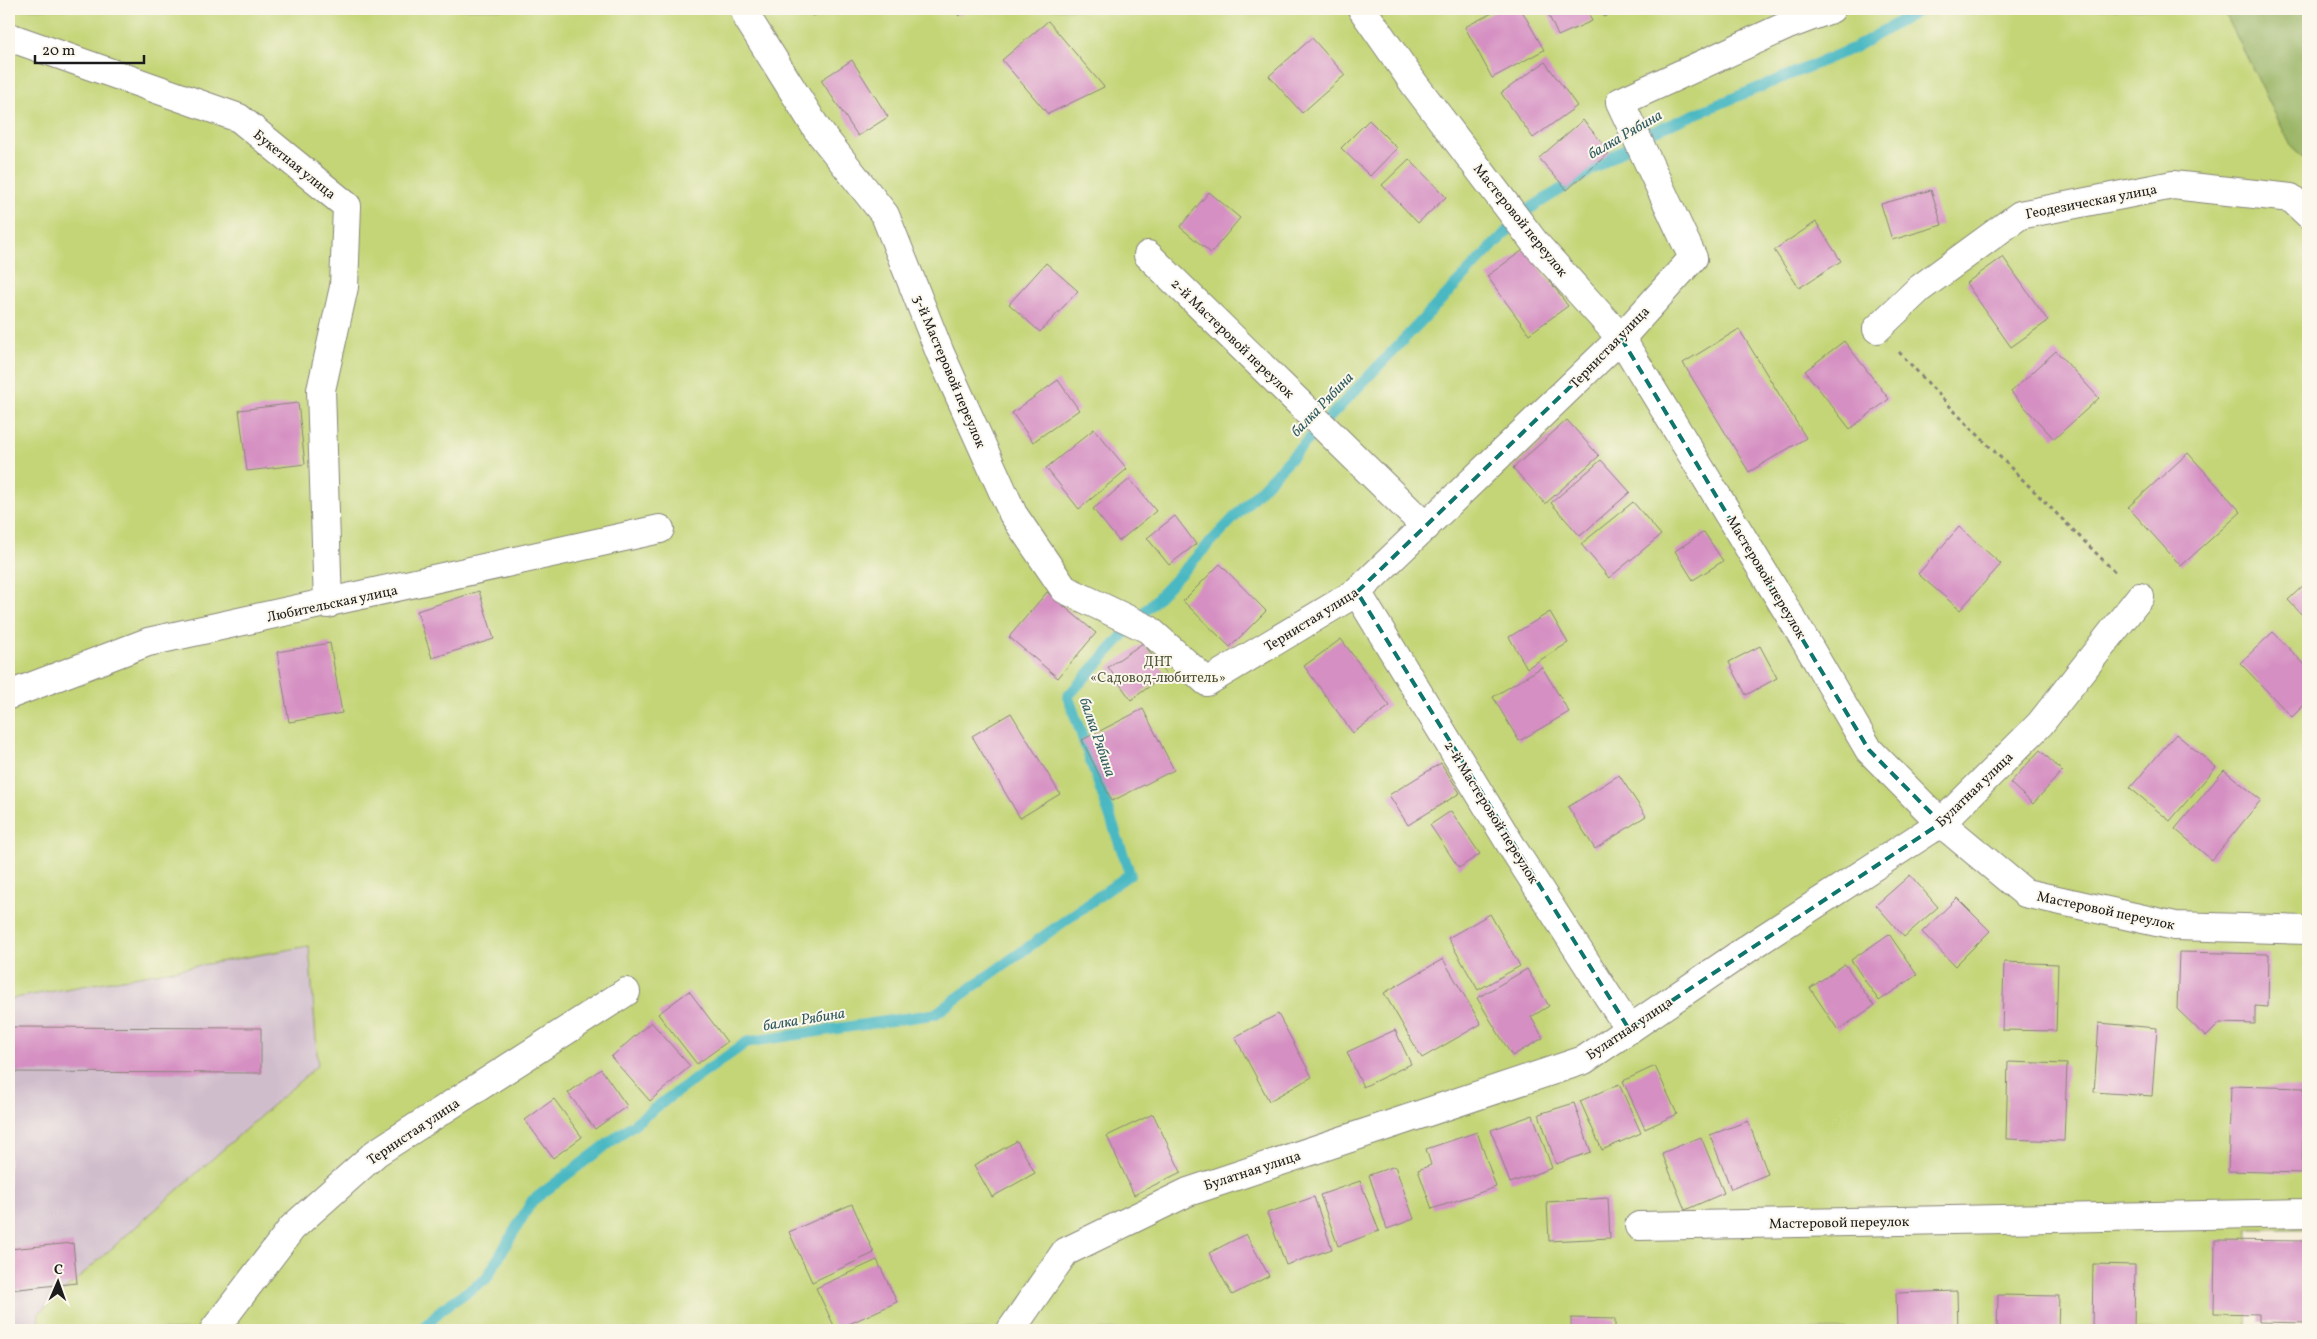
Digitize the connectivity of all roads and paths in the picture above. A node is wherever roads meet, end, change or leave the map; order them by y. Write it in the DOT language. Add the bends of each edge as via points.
graph roads {
  1 [pos="744,9"];
  2 [pos="1362,9"];
  3 [pos="1831,9"];
  4 [pos="1784,17"];
  5 [pos="9,38"];
  6 [pos="2308,214"];
  7 [pos="1148,255"];
  8 [pos="1877,329"];
  9 [pos="1621,338"];
  10 [pos="1426,527"];
  11 [pos="660,529"];
  12 [pos="1357,592"];
  13 [pos="2140,597"];
  14 [pos="328,604"];
  15 [pos="1207,682"];
  16 [pos="9,695"];
  17 [pos="1941,823"];
  18 [pos="2308,930"];
  19 [pos="626,992"];
  20 [pos="1629,1029"];
  21 [pos="2308,1213"];
  22 [pos="1639,1226"];
  23 [pos="214,1330"];
  24 [pos="1011,1330"];
  1 -- 15 [label="street, 3-й Мастеровой переулок" via="817,129 885,215 940,353 1013,514 1064,589 1148,629"];
  2 -- 9 [label="street, Мастеровой переулок" via="1415,85 1535,242"];
  3 -- 4 [label="street, Тернистая улица"];
  4 -- 9 [label="street, Тернистая улица" via="1620,102 1693,258"];
  5 -- 14 [label="street, Букетная улица" via="239,118 347,206 344,287 321,390"];
  6 -- 8 [label="street, Геодезическая улица" via="2292,198 2173,185 2020,214 1919,289"];
  7 -- 10 [label="street, 2-й Мастеровой переулок"];
  8 -- 13 [label="path"];
  9 -- 10 [label="street, Тернистая улица"];
  9 -- 17 [label="street, Мастеровой переулок" via="1869,750"];
  10 -- 12 [label="street, Тернистая улица"];
  11 -- 14 [label="street, Любительская улица"];
  12 -- 15 [label="street, Тернистая улица"];
  12 -- 20 [label="street, 2-й Мастеровой переулок" via="1514,850"];
  13 -- 17 [label="street, Булатная улица" via="2040,724"];
  14 -- 16 [label="street, Любительская улица" via="148,642"];
  17 -- 18 [label="street, Мастеровой переулок" via="2025,893 2175,926"];
  17 -- 20 [label="street, Булатная улица"];
  19 -- 23 [label="street, Тернистая улица" via="376,1154 292,1228"];
  20 -- 24 [label="street, Булатная улица" via="1584,1060 1188,1192 1065,1252"];
  21 -- 22 [label="street, Мастеровой переулок"];
}
